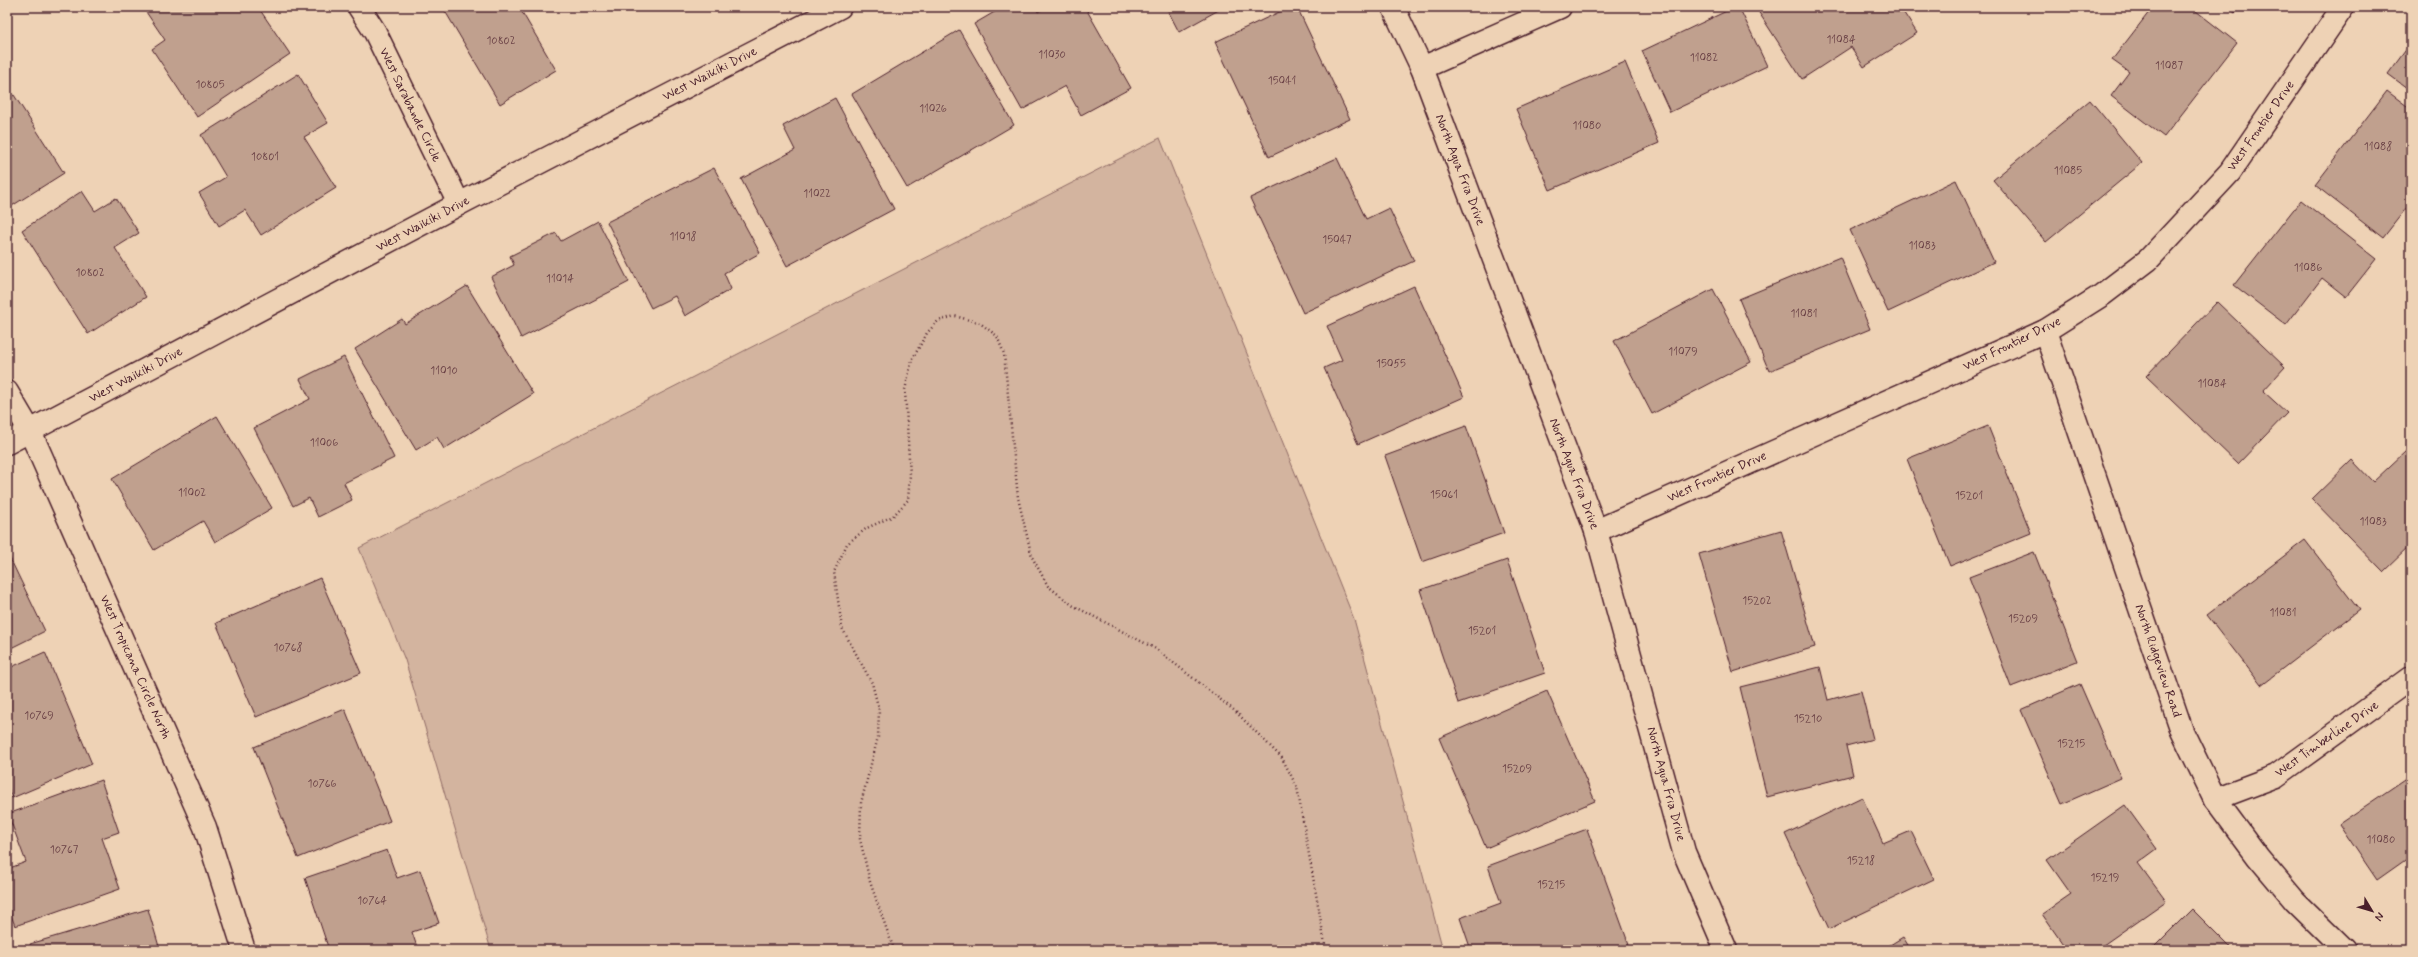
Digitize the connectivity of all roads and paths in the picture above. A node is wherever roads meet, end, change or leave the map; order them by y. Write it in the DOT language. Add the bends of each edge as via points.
graph roads {
  1 [pos="359,7"];
  2 [pos="840,7"];
  3 [pos="1393,7"];
  4 [pos="1560,7"];
  5 [pos="2343,7"];
  6 [pos="1422,68"];
  7 [pos="459,204"];
  8 [pos="2045,331"];
  9 [pos="7,392"];
  10 [pos="30,431"];
  11 [pos="7,443"];
  12 [pos="1596,532"];
  13 [pos="2411,678"];
  14 [pos="2215,799"];
  15 [pos="244,950"];
  16 [pos="894,950"];
  17 [pos="1326,950"];
  18 [pos="1726,950"];
  19 [pos="2345,950"];
  1 -- 7 [label="street, West Sarabande Circle" via="375,32"];
  2 -- 7 [label="street, West Waikiki Drive"];
  3 -- 6 [label="street, North Agua Fria Drive"];
  4 -- 6 [label="street"];
  5 -- 8 [label="street, West Frontier Drive" via="2230,172 2154,255 2102,295"];
  6 -- 12 [label="street, North Agua Fria Drive"];
  7 -- 10 [label="street, West Waikiki Drive"];
  8 -- 12 [label="street, West Frontier Drive"];
  8 -- 14 [label="street, North Ridgeview Road" via="2182,731"];
  9 -- 10 [label="street, West Tropicana Circle North"];
  10 -- 11 [label="street, West Waikiki Drive"];
  10 -- 15 [label="street, West Tropicana Circle North" via="206,827"];
  12 -- 18 [label="street, North Agua Fria Drive" via="1684,852"];
  13 -- 14 [label="street, West Timberline Drive" via="2276,776"];
  14 -- 19 [label="street, North Ridgeview Road" via="2291,896"];
  16 -- 17 [label="path" via="870,882 860,839 861,803 878,737 879,710 872,683 842,628 834,572 847,544 867,528 893,516 908,500 910,475 905,390 912,360 927,333 938,321 955,316 980,323 997,336 1004,354 1018,498 1032,557 1048,586 1072,605 1156,648 1235,711 1282,758 1297,787"];
}
